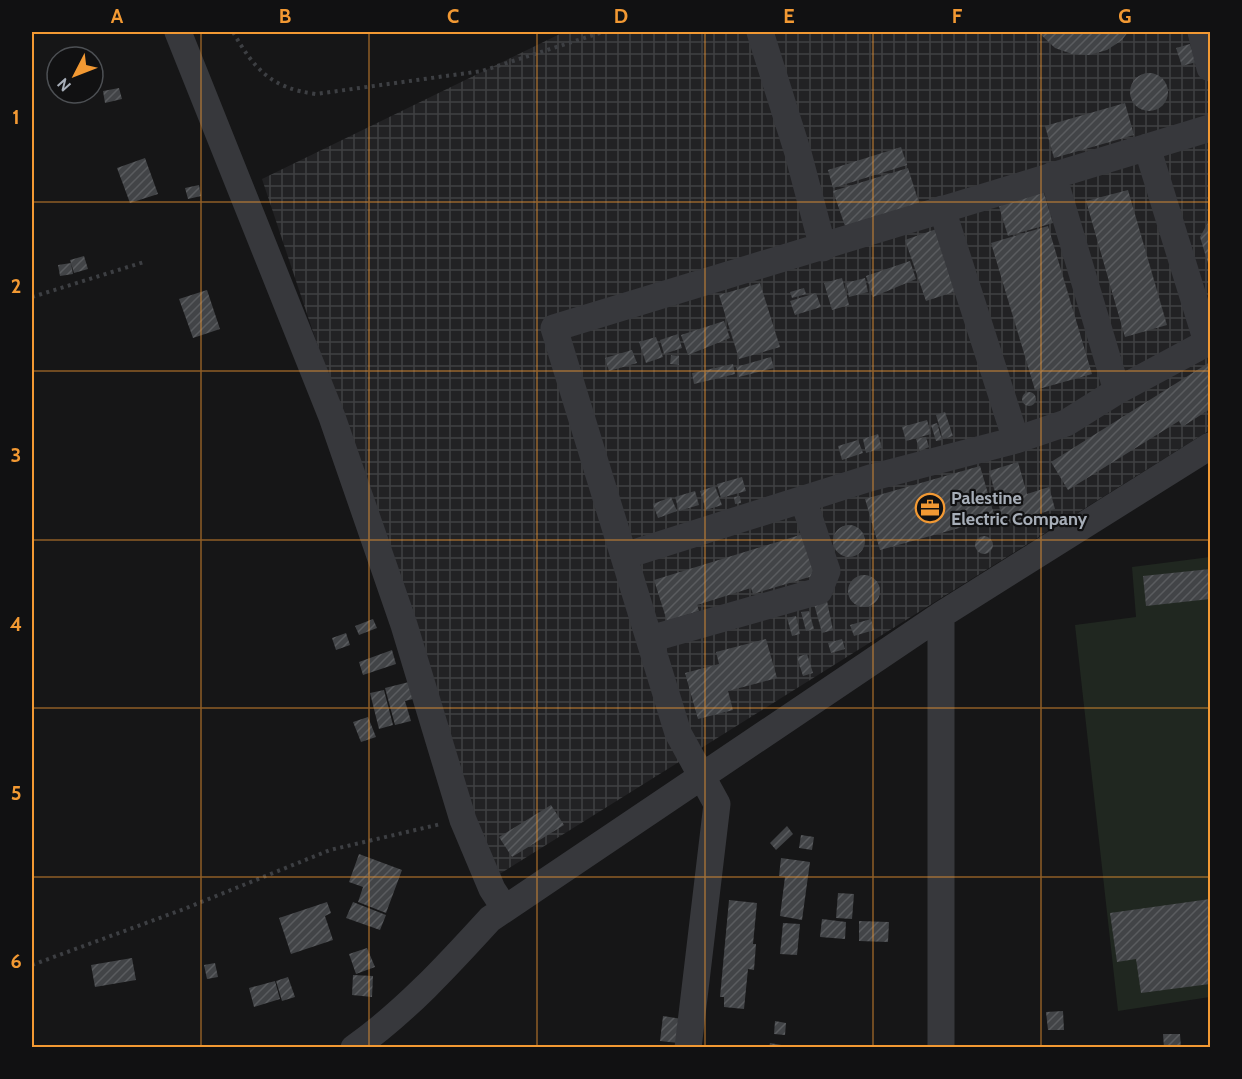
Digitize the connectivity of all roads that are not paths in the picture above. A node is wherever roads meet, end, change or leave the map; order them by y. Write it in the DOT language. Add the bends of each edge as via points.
graph roads {
  1 [pos="178,32"];
  2 [pos="760,32"];
  3 [pos="1201,32"];
  4 [pos="1210,68"];
  5 [pos="1210,128"];
  6 [pos="1147,147"];
  7 [pos="1053,175"];
  8 [pos="942,209"];
  9 [pos="823,248"];
  10 [pos="1209,342"];
  11 [pos="1117,391"];
  12 [pos="1016,440"];
  13 [pos="1210,446"];
  14 [pos="803,499"];
  15 [pos="624,556"];
  16 [pos="940,615"];
  17 [pos="650,639"];
  18 [pos="702,776"];
  19 [pos="505,909"];
  20 [pos="368,1043"];
  21 [pos="687,1047"];
  22 [pos="941,1047"];
  1 -- 19 [label="street" via="332,417 415,658 463,820 492,890"];
  2 -- 9 [label="street"];
  3 -- 4 [label="street"];
  5 -- 6 [label="street"];
  6 -- 7 [label="street"];
  6 -- 10 [label="street"];
  7 -- 8 [label="street"];
  7 -- 11 [label="street"];
  8 -- 9 [label="street"];
  8 -- 12 [label="street"];
  9 -- 15 [label="street" via="554,328"];
  10 -- 11 [label="street"];
  11 -- 12 [label="street" via="1066,423"];
  12 -- 14 [label="street"];
  13 -- 16 [label="street"];
  14 -- 15 [label="street"];
  14 -- 17 [label="street" via="827,571 819,591"];
  15 -- 17 [label="street"];
  16 -- 18 [label="street"];
  16 -- 22 [label="street"];
  17 -- 18 [label="street" via="678,733"];
  18 -- 19 [label="street"];
  18 -- 21 [label="street" via="717,804"];
  19 -- 20 [label="street" via="490,919"];
}
